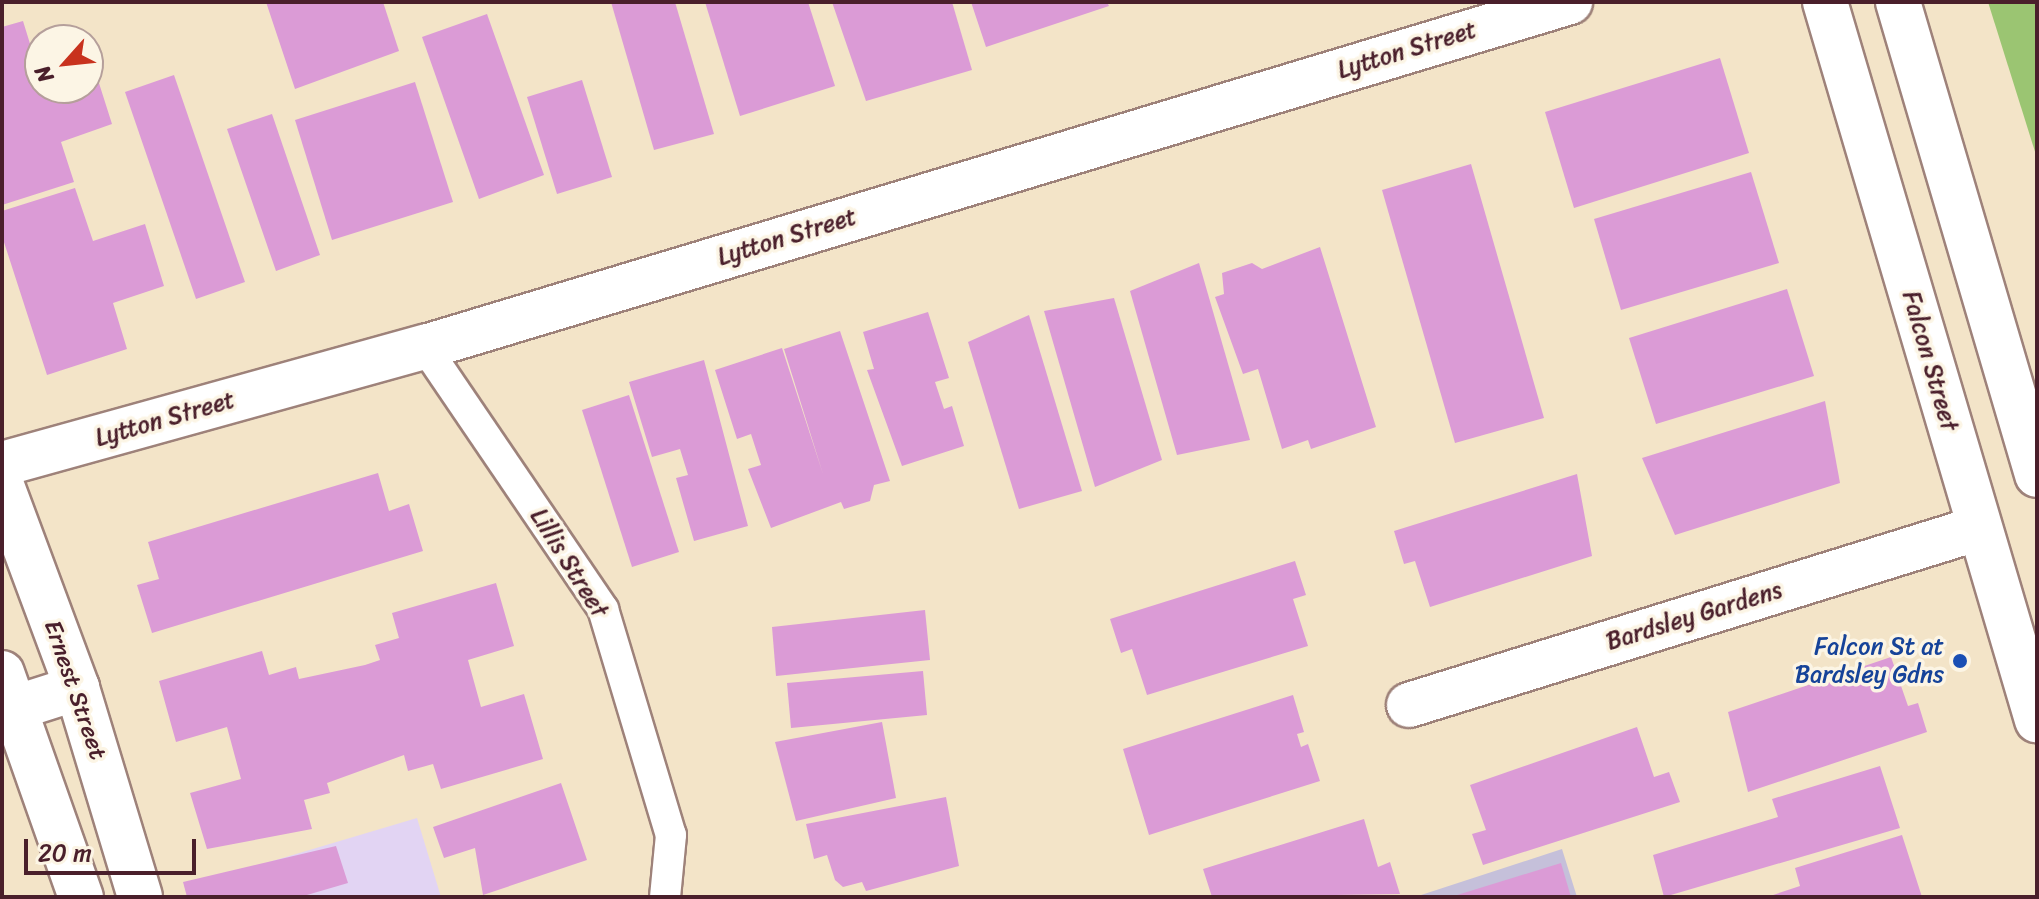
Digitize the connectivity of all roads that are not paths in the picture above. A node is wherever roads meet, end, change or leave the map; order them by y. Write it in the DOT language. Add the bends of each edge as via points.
graph roads {
  1 [pos="1570,2"];
  2 [pos="1825,2"];
  3 [pos="1898,2"];
  4 [pos="425,347"];
  5 [pos="2,464"];
  6 [pos="2037,475"];
  7 [pos="2,486"];
  8 [pos="1979,528"];
  9 [pos="77,688"];
  10 [pos="6,697"];
  11 [pos="1409,705"];
  12 [pos="2037,720"];
  13 [pos="81,897"];
  14 [pos="140,897"];
  15 [pos="665,897"];
  1 -- 4 [label="street, Lytton Street"];
  2 -- 8 [label="street, Falcon Street"];
  3 -- 6 [label="street"];
  4 -- 5 [label="street, Lytton Street"];
  4 -- 15 [label="lane, Lillis Street" via="603,609 671,835"];
  7 -- 9 [label="street, Ernest Street"];
  8 -- 11 [label="street, Bardsley Gardens"];
  8 -- 12 [label="street, Falcon Street"];
  9 -- 10 [label="street"];
  9 -- 14 [label="street, Ernest Street"];
  10 -- 13 [label="street"];
}
